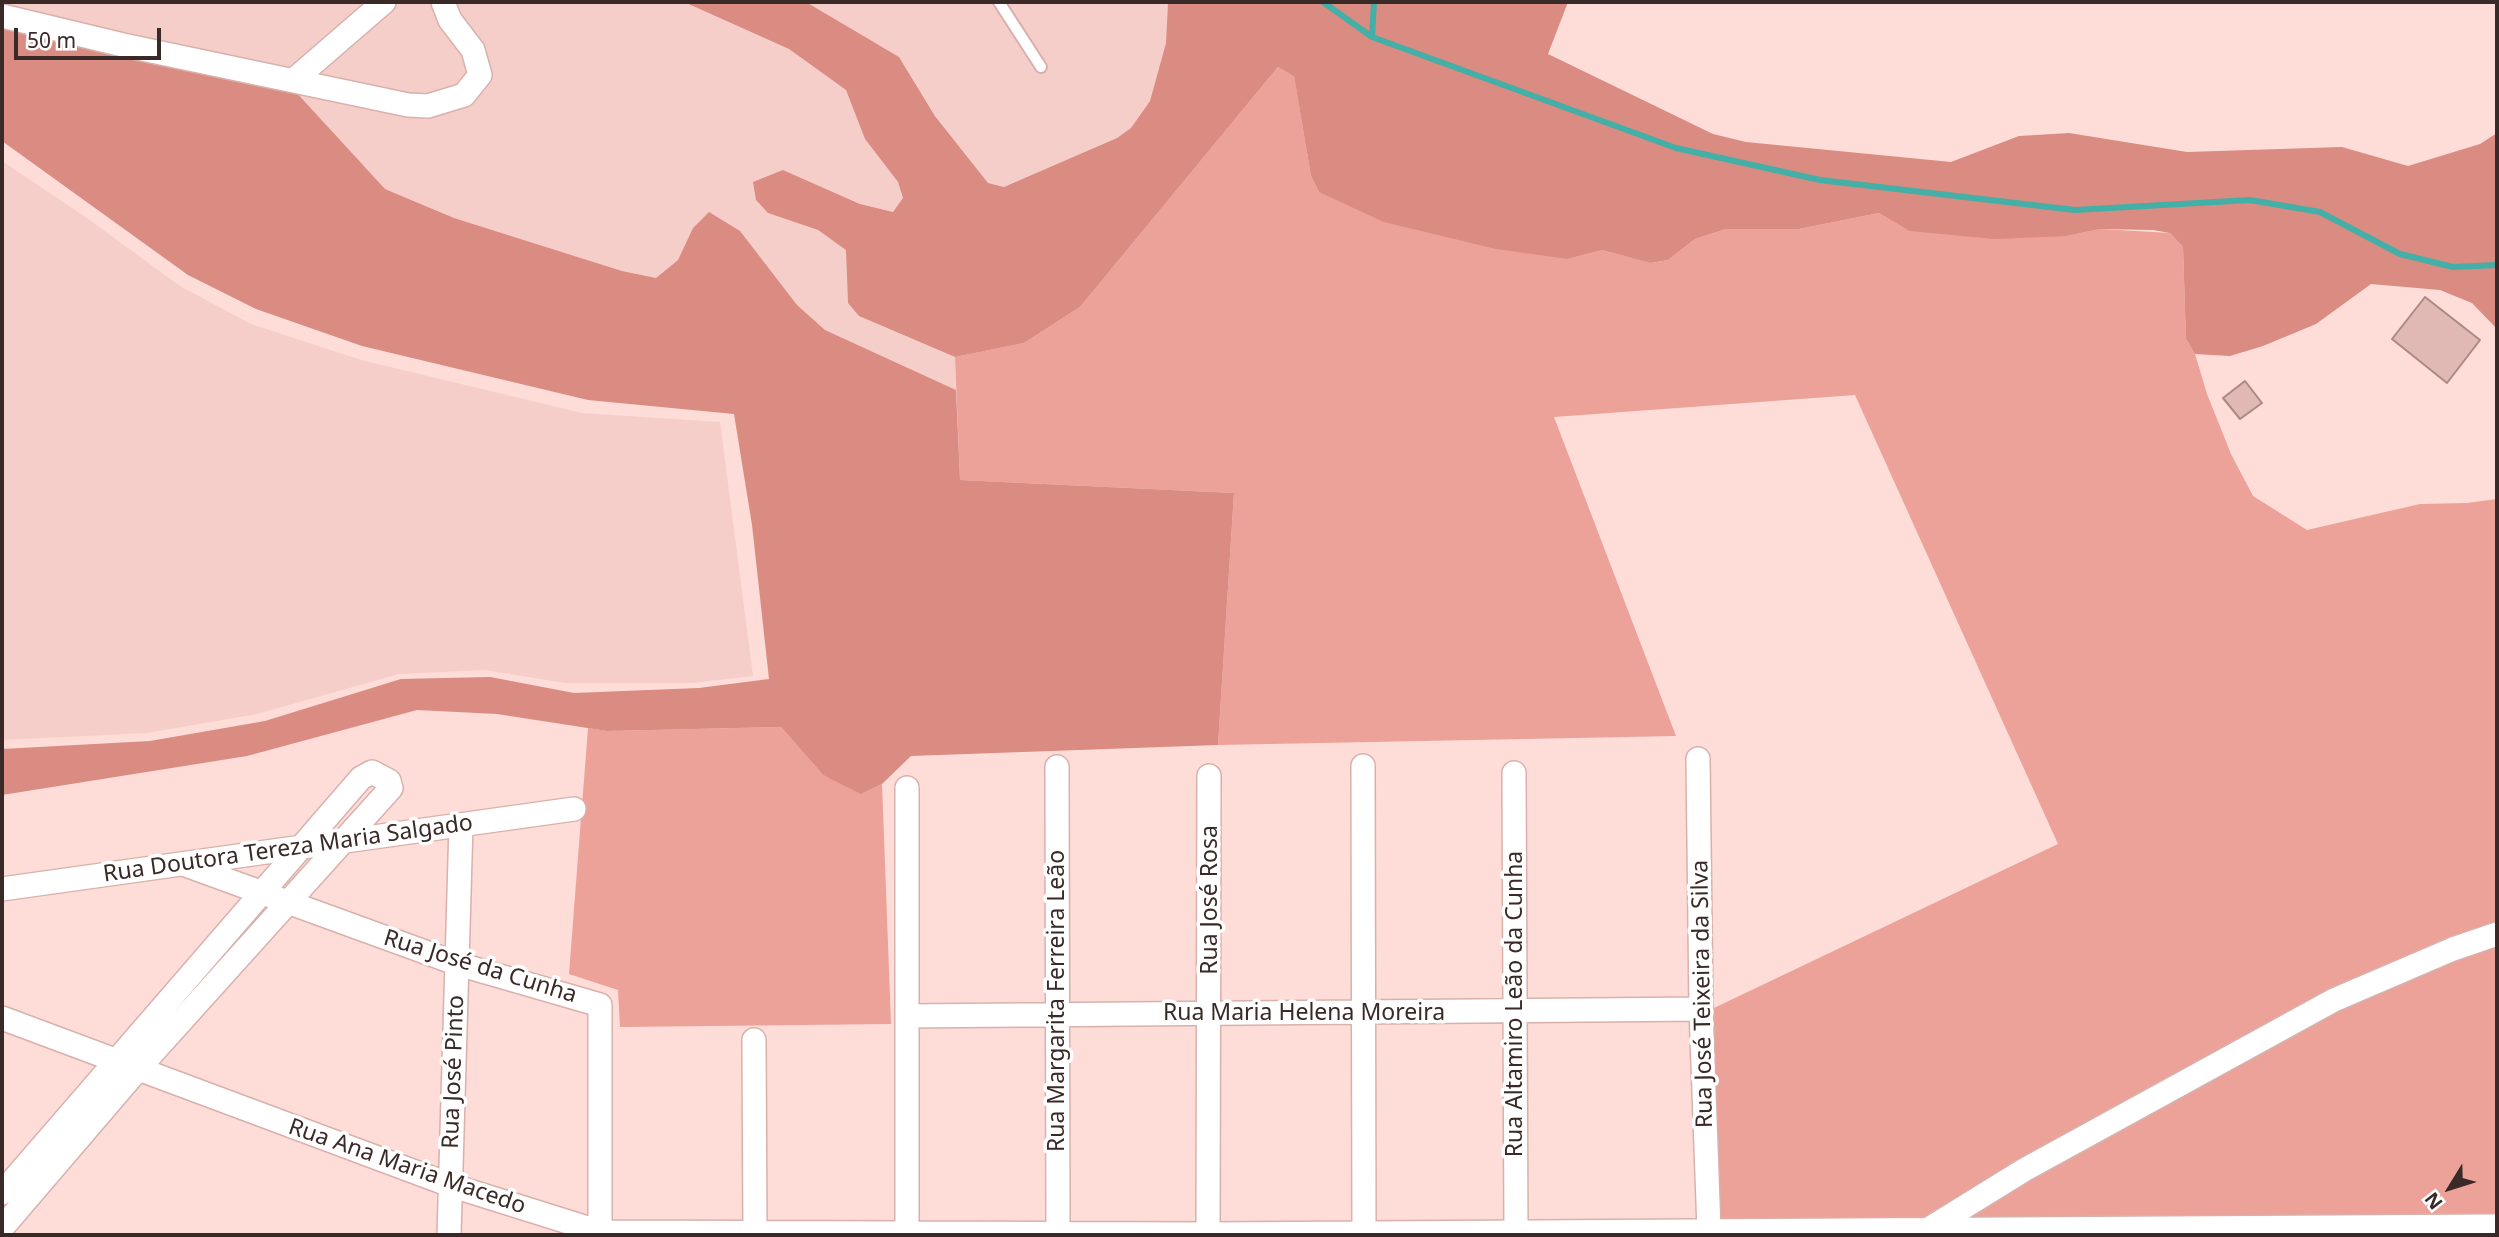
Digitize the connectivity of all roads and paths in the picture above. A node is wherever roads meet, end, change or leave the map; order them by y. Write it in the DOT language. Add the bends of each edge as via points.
graph roads {
  1 [pos="384,2"];
  2 [pos="443,2"];
  3 [pos="999,2"];
  4 [pos="2,16"];
  5 [pos="1041,67"];
  6 [pos="295,79"];
  7 [pos="1698,759"];
  8 [pos="1363,766"];
  9 [pos="1057,767"];
  10 [pos="1514,773"];
  11 [pos="1209,776"];
  12 [pos="906,788"];
  13 [pos="574,809"];
  14 [pos="460,825"];
  15 [pos="341,842"];
  16 [pos="303,845"];
  17 [pos="183,864"];
  18 [pos="2,889"];
  19 [pos="263,891"];
  20 [pos="287,901"];
  21 [pos="2497,934"];
  22 [pos="458,964"];
  23 [pos="1701,1009"];
  24 [pos="1515,1012"];
  25 [pos="1210,1013"];
  26 [pos="1364,1014"];
  27 [pos="1058,1015"];
  28 [pos="907,1016"];
  29 [pos="2,1018"];
  30 [pos="754,1040"];
  31 [pos="116,1060"];
  32 [pos="138,1069"];
  33 [pos="450,1185"];
  34 [pos="2,1193"];
  35 [pos="2497,1226"];
  36 [pos="2,1228"];
  37 [pos="1709,1230"];
  38 [pos="1927,1230"];
  39 [pos="1364,1233"];
  40 [pos="1516,1233"];
  41 [pos="600,1234"];
  42 [pos="907,1234"];
  43 [pos="1058,1234"];
  44 [pos="449,1235"];
  45 [pos="755,1235"];
  46 [pos="1208,1235"];
  1 -- 6 [label="street"];
  2 -- 6 [label="street" via="478,63 480,75 464,95 428,106 408,105"];
  3 -- 5 [label="lane"];
  4 -- 6 [label="street"];
  7 -- 23 [label="street, Rua José Teixeira da Silva"];
  8 -- 26 [label="street"];
  9 -- 27 [label="street, Rua Margarita Ferreira Leão"];
  10 -- 24 [label="street, Rua Altamiro Leão da Cunha"];
  11 -- 25 [label="street, Rua José Rosa"];
  12 -- 28 [label="street"];
  13 -- 14 [label="street, Rua Doutora Tereza Maria Salgado"];
  14 -- 15 [label="street, Rua Doutora Tereza Maria Salgado"];
  14 -- 22 [label="street, Rua José Pinto"];
  15 -- 16 [label="street, Rua Doutora Tereza Maria Salgado"];
  15 -- 16 [label="street" via="391,788 389,781 372,772 360,778"];
  15 -- 20 [label="street"];
  16 -- 17 [label="street, Rua Doutora Tereza Maria Salgado"];
  16 -- 19 [label="street"];
  17 -- 18 [label="street, Rua Doutora Tereza Maria Salgado"];
  17 -- 19 [label="street, Rua José da Cunha"];
  19 -- 20 [label="street, Rua José da Cunha"];
  19 -- 31 [label="street"];
  20 -- 22 [label="street, Rua José da Cunha"];
  20 -- 32 [label="street"];
  21 -- 38 [label="street" via="2334,1000 2024,1170"];
  22 -- 33 [label="street, Rua José Pinto"];
  22 -- 41 [label="street, Rua José da Cunha" via="600,1004"];
  23 -- 24 [label="street, Rua Maria Helena Moreira"];
  23 -- 37 [label="street, Rua José Teixeira da Silva"];
  24 -- 26 [label="street, Rua Maria Helena Moreira"];
  24 -- 40 [label="street, Rua Altamiro Leão da Cunha"];
  25 -- 26 [label="street, Rua Maria Helena Moreira"];
  25 -- 27 [label="street, Rua Maria Helena Moreira"];
  25 -- 46 [label="street, Rua José Rosa"];
  26 -- 39 [label="street"];
  27 -- 28 [label="street, Rua Maria Helena Moreira"];
  27 -- 43 [label="street, Rua Margarita Ferreira Leão"];
  28 -- 42 [label="street"];
  29 -- 31 [label="street, Rua Ana Maria Macedo"];
  30 -- 45 [label="street"];
  31 -- 32 [label="street, Rua Ana Maria Macedo"];
  31 -- 34 [label="street"];
  32 -- 33 [label="street, Rua Ana Maria Macedo"];
  32 -- 36 [label="street"];
  33 -- 41 [label="street, Rua Ana Maria Macedo"];
  33 -- 44 [label="street, Rua José Pinto"];
  35 -- 38 [label="street, Rua Ana Maria Macedo"];
  37 -- 38 [label="street, Rua Ana Maria Macedo"];
  37 -- 40 [label="street, Rua Ana Maria Macedo"];
  39 -- 40 [label="street, Rua Ana Maria Macedo"];
  39 -- 46 [label="street, Rua Ana Maria Macedo"];
  41 -- 45 [label="street, Rua Ana Maria Macedo"];
  42 -- 43 [label="street, Rua Ana Maria Macedo"];
  42 -- 45 [label="street, Rua Ana Maria Macedo"];
  43 -- 46 [label="street, Rua Ana Maria Macedo"];
}
